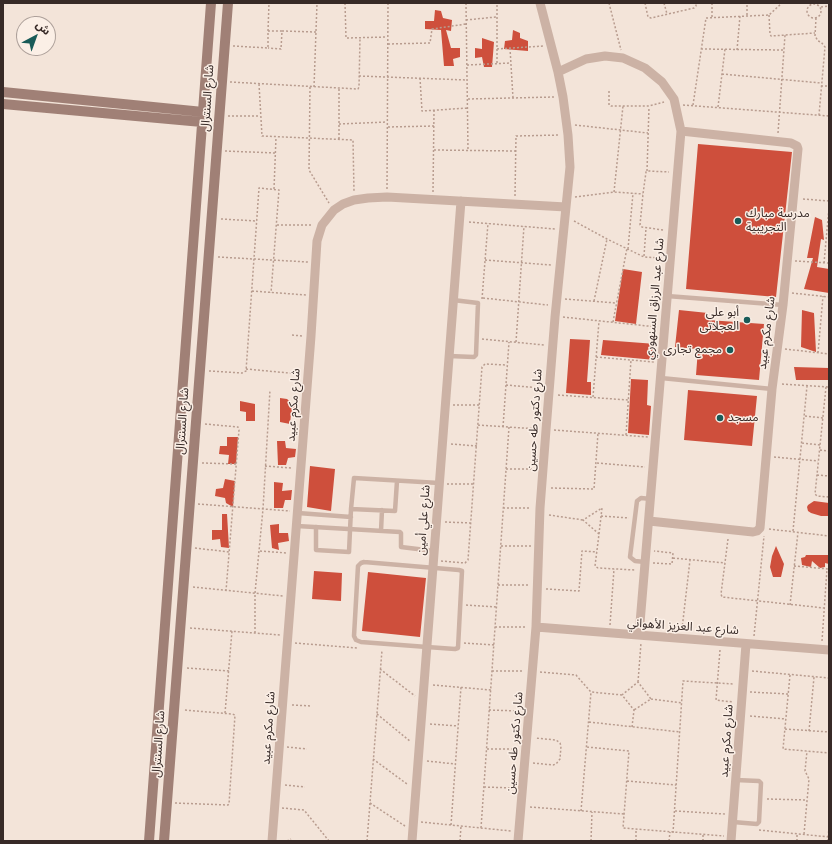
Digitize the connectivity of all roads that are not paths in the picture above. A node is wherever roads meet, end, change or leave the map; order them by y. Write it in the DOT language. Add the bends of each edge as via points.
graph roads {
  1 [pos="211,3"];
  2 [pos="228,3"];
  3 [pos="540,3"];
  4 [pos="558,72"];
  5 [pos="3,92"];
  6 [pos="3,104"];
  7 [pos="203,117"];
  8 [pos="681,131"];
  9 [pos="461,201"];
  10 [pos="567,203"];
  11 [pos="667,296"];
  12 [pos="453,300"];
  13 [pos="783,305"];
  14 [pos="449,356"];
  15 [pos="660,378"];
  16 [pos="772,386"];
  17 [pos="397,481"];
  18 [pos="439,484"];
  19 [pos="651,499"];
  20 [pos="351,509"];
  21 [pos="382,510"];
  22 [pos="298,513"];
  23 [pos="351,517"];
  24 [pos="649,521"];
  25 [pos="297,526"];
  26 [pos="316,527"];
  27 [pos="350,529"];
  28 [pos="381,531"];
  29 [pos="434,551"];
  30 [pos="433,564"];
  31 [pos="645,566"];
  32 [pos="536,627"];
  33 [pos="641,636"];
  34 [pos="750,644"];
  35 [pos="427,647"];
  36 [pos="825,650"];
  37 [pos="736,780"];
  38 [pos="733,818"];
  39 [pos="518,837"];
  40 [pos="731,839"];
  41 [pos="149,841"];
  42 [pos="164,841"];
  43 [pos="272,841"];
  44 [pos="412,841"];
  1 -- 7 [label="street, شارع السنترال"];
  2 -- 42 [label="street, شارع السنترال"];
  3 -- 4 [label="street, شارع دكتور طه حسين"];
  4 -- 8 [label="street, شارع عبد الرزاق السنهوري" via="586,59 605,56 623,58 645,68 662,82 675,102"];
  4 -- 10 [label="street, شارع دكتور طه حسين" via="568,135 570,167"];
  5 -- 7 [label="street"];
  6 -- 7 [label="street"];
  7 -- 41 [label="street, شارع السنترال"];
  8 -- 11 [label="street, شارع عبد الرزاق السنهوري"];
  8 -- 13 [label="street, شارع مكرم عبيد" via="777,141 794,144 798,149"];
  9 -- 10 [label="street, شارع مكرم عبيد"];
  9 -- 12 [label="street, شارع علي أمين"];
  9 -- 22 [label="street, شارع مكرم عبيد" via="387,197 354,200 334,210 322,225 317,241"];
  10 -- 32 [label="street, شارع دكتور طه حسين" via="543,469"];
  11 -- 13 [label="lane"];
  11 -- 15 [label="street, شارع عبد الرزاق السنهوري"];
  12 -- 14 [label="street, شارع علي أمين"];
  12 -- 14 [label="lane" via="478,303 476,355"];
  13 -- 16 [label="street, شارع مكرم عبيد"];
  14 -- 18 [label="street, شارع علي أمين"];
  15 -- 16 [label="lane"];
  15 -- 19 [label="street, شارع عبد الرزاق السنهوري"];
  16 -- 24 [label="street, شارع مكرم عبيد" via="763,528 753,532"];
  17 -- 18 [label="lane"];
  17 -- 20 [label="lane" via="354,478"];
  17 -- 21 [label="lane" via="396,511"];
  18 -- 29 [label="street, شارع علي أمين"];
  19 -- 24 [label="street, شارع عبد الرزاق السنهوري"];
  19 -- 31 [label="lane" via="637,501 630,557"];
  20 -- 21 [label="lane"];
  20 -- 23 [label="lane"];
  21 -- 28 [label="lane"];
  22 -- 23 [label="lane"];
  22 -- 25 [label="street, شارع مكرم عبيد"];
  23 -- 27 [label="lane"];
  24 -- 31 [label="street, شارع عبد الرزاق السنهوري"];
  25 -- 26 [label="lane"];
  25 -- 43 [label="street, شارع مكرم عبيد"];
  26 -- 27 [label="lane"];
  26 -- 27 [label="lane" via="316,550 349,552"];
  27 -- 28 [label="lane"];
  28 -- 29 [label="lane" via="401,533 401,547"];
  29 -- 30 [label="street, شارع علي أمين"];
  30 -- 35 [label="street, شارع علي أمين"];
  30 -- 35 [label="lane" via="462,571 458,648"];
  30 -- 35 [label="lane" via="364,562 358,566 354,636 356,640"];
  31 -- 33 [label="street, شارع عبد الرزاق السنهوري"];
  32 -- 33 [label="street, شارع عبد العزيز الأهواني"];
  32 -- 39 [label="street, شارع دكتور طه حسين"];
  33 -- 34 [label="street, شارع عبد العزيز الأهواني"];
  34 -- 36 [label="street, شارع عبد العزيز الأهواني"];
  34 -- 37 [label="street, شارع مكرم عبيد" via="744,671"];
  35 -- 44 [label="street, شارع علي أمين"];
  37 -- 38 [label="street, شارع مكرم عبيد"];
  37 -- 38 [label="lane" via="760,782 760,800 758,823"];
  38 -- 40 [label="street, شارع مكرم عبيد"];
}
